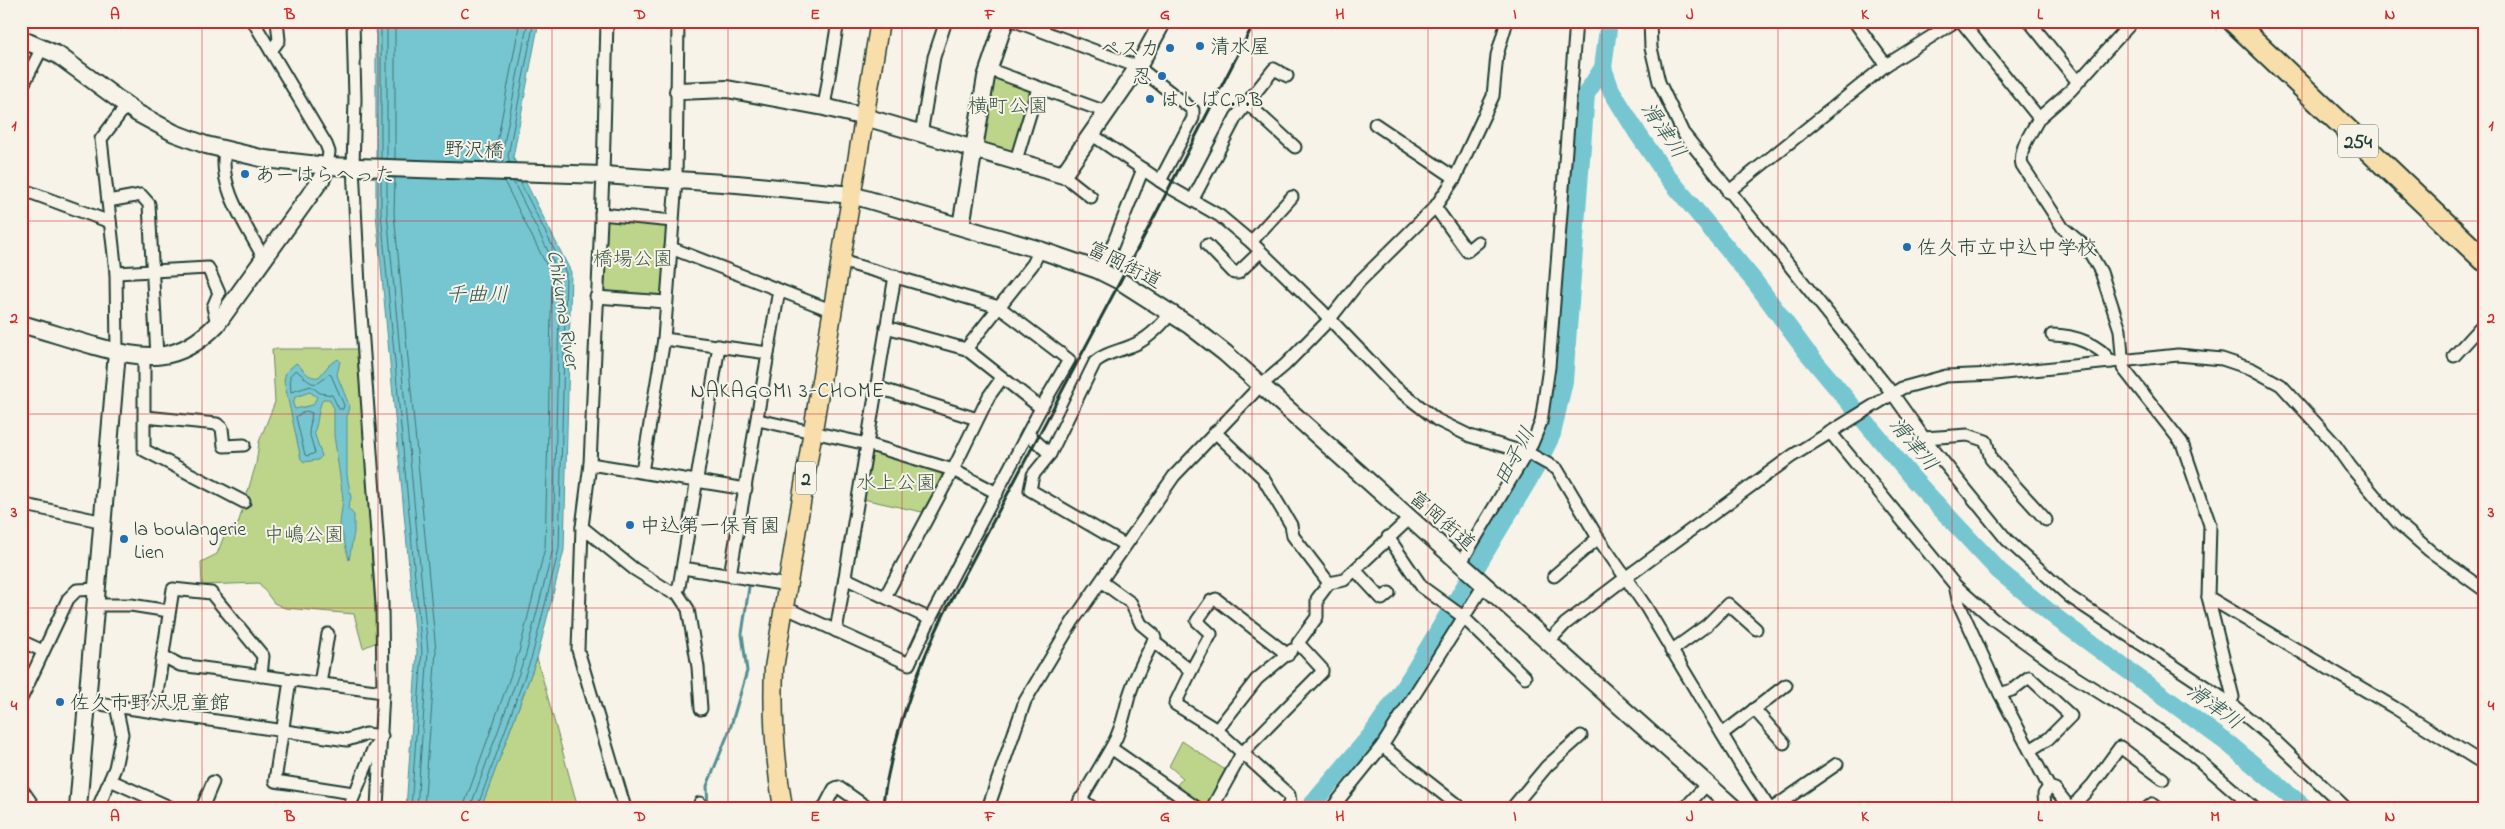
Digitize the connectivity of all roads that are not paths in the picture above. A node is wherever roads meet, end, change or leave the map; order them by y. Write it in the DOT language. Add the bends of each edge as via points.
graph roads {
  1 [pos="253,21"];
  2 [pos="277,21"];
  3 [pos="353,21"];
  4 [pos="607,21"];
  5 [pos="678,21"];
  6 [pos="838,21"];
  7 [pos="880,21"];
  8 [pos="946,21"];
  9 [pos="1005,21"];
  10 [pos="1014,21"];
  11 [pos="1162,21"];
  12 [pos="1507,21"];
  13 [pos="1576,21"];
  14 [pos="1650,21"];
  15 [pos="1854,21"];
  16 [pos="1956,21"];
  17 [pos="1961,21"];
  18 [pos="2029,21"];
  19 [pos="2133,21"];
  20 [pos="2233,21"];
  21 [pos="21,39"];
  22 [pos="42,48"];
  23 [pos="271,51"];
  24 [pos="1886,65"];
  25 [pos="1138,67"];
  26 [pos="988,69"];
  27 [pos="1287,76"];
  28 [pos="2077,80"];
  29 [pos="1038,88"];
  30 [pos="21,90"];
  31 [pos="678,91"];
  32 [pos="1247,103"];
  33 [pos="126,106"];
  34 [pos="824,107"];
  35 [pos="1106,112"];
  36 [pos="865,117"];
  37 [pos="2040,118"];
  38 [pos="1375,124"];
  39 [pos="921,134"];
  40 [pos="1091,134"];
  41 [pos="1295,147"];
  42 [pos="975,148"];
  43 [pos="225,150"];
  44 [pos="1016,160"];
  45 [pos="327,166"];
  46 [pos="352,166"];
  47 [pos="1143,169"];
  48 [pos="599,175"];
  49 [pos="1063,175"];
  50 [pos="1455,178"];
  51 [pos="676,180"];
  52 [pos="1160,181"];
  53 [pos="21,190"];
  54 [pos="1728,192"];
  55 [pos="852,195"];
  56 [pos="1091,197"];
  57 [pos="1292,197"];
  58 [pos="1193,199"];
  59 [pos="108,201"];
  60 [pos="1435,207"];
  61 [pos="601,214"];
  62 [pos="673,221"];
  63 [pos="110,222"];
  64 [pos="961,226"];
  65 [pos="1251,242"];
  66 [pos="1478,242"];
  67 [pos="1207,245"];
  68 [pos="671,248"];
  69 [pos="1040,250"];
  70 [pos="1260,252"];
  71 [pos="264,259"];
  72 [pos="2484,260"];
  73 [pos="841,261"];
  74 [pos="1098,270"];
  75 [pos="152,271"];
  76 [pos="116,273"];
  77 [pos="895,276"];
  78 [pos="779,290"];
  79 [pos="596,297"];
  80 [pos="666,302"];
  81 [pos="999,307"];
  82 [pos="833,310"];
  83 [pos="1171,313"];
  84 [pos="1329,320"];
  85 [pos="2484,323"];
  86 [pos="21,324"];
  87 [pos="217,324"];
  88 [pos="886,327"];
  89 [pos="2052,335"];
  90 [pos="664,339"];
  91 [pos="719,346"];
  92 [pos="966,349"];
  93 [pos="117,352"];
  94 [pos="768,353"];
  95 [pos="2454,356"];
  96 [pos="151,357"];
  97 [pos="2116,362"];
  98 [pos="1002,378"];
  99 [pos="876,386"];
  100 [pos="1260,386"];
  101 [pos="1890,394"];
  102 [pos="1042,408"];
  103 [pos="145,417"];
  104 [pos="978,419"];
  105 [pos="758,420"];
  106 [pos="1831,431"];
  107 [pos="813,432"];
  108 [pos="1215,432"];
  109 [pos="1028,434"];
  110 [pos="1924,438"];
  111 [pos="867,444"];
  112 [pos="244,445"];
  113 [pos="1529,453"];
  114 [pos="1050,454"];
  115 [pos="590,464"];
  116 [pos="953,470"];
  117 [pos="642,472"];
  118 [pos="696,481"];
  119 [pos="746,489"];
  120 [pos="997,493"];
  121 [pos="244,502"];
  122 [pos="21,504"];
  123 [pos="1409,519"];
  124 [pos="2046,520"];
  125 [pos="104,522"];
  126 [pos="582,527"];
  127 [pos="1388,537"];
  128 [pos="1598,538"];
  129 [pos="1125,545"];
  130 [pos="1463,567"];
  131 [pos="683,568"];
  132 [pos="1356,571"];
  133 [pos="730,575"];
  134 [pos="1554,576"];
  135 [pos="845,578"];
  136 [pos="1627,578"];
  137 [pos="1102,582"];
  138 [pos="1329,583"];
  139 [pos="1483,583"];
  140 [pos="788,585"];
  141 [pos="1955,585"];
  142 [pos="2484,590"];
  143 [pos="676,592"];
  144 [pos="1389,593"];
  145 [pos="97,597"];
  146 [pos="885,597"];
  147 [pos="2208,597"];
  148 [pos="784,607"];
  149 [pos="169,611"];
  150 [pos="1463,616"];
  151 [pos="930,619"];
  152 [pos="1756,629"];
  153 [pos="836,631"];
  154 [pos="328,634"];
  155 [pos="21,641"];
  156 [pos="1153,641"];
  157 [pos="1548,642"];
  158 [pos="1298,643"];
  159 [pos="43,651"];
  160 [pos="1671,651"];
  161 [pos="1288,655"];
  162 [pos="163,656"];
  163 [pos="1192,671"];
  164 [pos="261,676"];
  165 [pos="1525,677"];
  166 [pos="290,680"];
  167 [pos="320,684"];
  168 [pos="1786,685"];
  169 [pos="384,692"];
  170 [pos="2000,694"];
  171 [pos="21,699"];
  172 [pos="86,702"];
  173 [pos="2230,703"];
  174 [pos="116,706"];
  175 [pos="701,708"];
  176 [pos="1754,709"];
  177 [pos="154,712"];
  178 [pos="1217,730"];
  179 [pos="282,732"];
  180 [pos="1722,734"];
  181 [pos="382,736"];
  182 [pos="1581,736"];
  183 [pos="1784,743"];
  184 [pos="1382,746"];
  185 [pos="1111,748"];
  186 [pos="2030,750"];
  187 [pos="1242,753"];
  188 [pos="1837,764"];
  189 [pos="2484,764"];
  190 [pos="2163,779"];
  191 [pos="110,780"];
  192 [pos="213,782"];
  193 [pos="1707,784"];
  194 [pos="2049,787"];
  195 [pos="21,788"];
  196 [pos="353,793"];
  197 [pos="1078,803"];
  198 [pos="36,808"];
  199 [pos="78,808"];
  200 [pos="98,808"];
  201 [pos="172,808"];
  202 [pos="202,808"];
  203 [pos="348,808"];
  204 [pos="377,808"];
  205 [pos="625,808"];
  206 [pos="784,808"];
  207 [pos="824,808"];
  208 [pos="868,808"];
  209 [pos="988,808"];
  210 [pos="1092,808"];
  211 [pos="1197,808"];
  212 [pos="1212,808"];
  213 [pos="1287,808"];
  214 [pos="1332,808"];
  215 [pos="1461,808"];
  216 [pos="1512,808"];
  217 [pos="1685,808"];
  218 [pos="1734,808"];
  219 [pos="1771,808"];
  220 [pos="2045,808"];
  221 [pos="2070,808"];
  222 [pos="2147,808"];
  223 [pos="2156,808"];
  224 [pos="2254,808"];
  225 [pos="2346,808"];
  1 -- 23 [label="street"];
  2 -- 23 [label="street" via="279,40"];
  3 -- 46 [label="street" via="355,99"];
  4 -- 48 [label="street"];
  5 -- 31 [label="street"];
  6 -- 34 [label="street"];
  7 -- 36 [label="main road, 2"];
  8 -- 39 [label="street" via="934,57"];
  9 -- 26 [label="main road"];
  10 -- 25 [label="street"];
  11 -- 25 [label="main road"];
  12 -- 50 [label="street" via="1500,38 1494,96"];
  13 -- 113 [label="street" via="1547,387 1541,422"];
  14 -- 54 [label="street" via="1654,65 1669,107 1683,133"];
  15 -- 24 [label="street"];
  16 -- 24 [label="street"];
  17 -- 37 [label="street"];
  18 -- 28 [label="street"];
  19 -- 28 [label="street"];
  20 -- 72 [label="highway, 254"];
  21 -- 22 [label="main road, 野沢橋"];
  22 -- 30 [label="street"];
  22 -- 33 [label="main road, 野沢橋" via="74,66"];
  23 -- 45 [label="street" via="326,144 329,152"];
  24 -- 54 [label="street"];
  25 -- 35 [label="main road"];
  25 -- 52 [label="street" via="1195,113"];
  26 -- 29 [label="street"];
  26 -- 42 [label="main road"];
  27 -- 32 [label="street" via="1274,69"];
  28 -- 37 [label="street" via="2071,90"];
  29 -- 35 [label="street"];
  29 -- 44 [label="street"];
  31 -- 34 [label="main road" via="727,89"];
  31 -- 51 [label="street"];
  32 -- 41 [label="street"];
  32 -- 58 [label="street" via="1236,117"];
  33 -- 43 [label="main road, 野沢橋" via="174,134"];
  33 -- 59 [label="street" via="101,139"];
  34 -- 36 [label="main road"];
  35 -- 40 [label="main road"];
  36 -- 39 [label="main road"];
  36 -- 55 [label="main road, 2"];
  37 -- 97 [label="street" via="2023,148 2022,165 2063,228 2086,248 2101,272 2120,330 2122,348"];
  38 -- 50 [label="street"];
  39 -- 42 [label="main road"];
  40 -- 47 [label="street"];
  40 -- 49 [label="main road"];
  42 -- 44 [label="main road"];
  42 -- 64 [label="main road"];
  43 -- 45 [label="main road, 野沢橋"];
  43 -- 71 [label="street" via="225,183"];
  44 -- 49 [label="main road"];
  45 -- 46 [label="main road, 野沢橋"];
  45 -- 71 [label="main road" via="322,178"];
  46 -- 48 [label="main road, 野沢橋"];
  46 -- 169 [label="street" via="382,603"];
  47 -- 52 [label="street"];
  47 -- 74 [label="street" via="1107,259"];
  48 -- 51 [label="main road, 野沢橋"];
  48 -- 61 [label="street"];
  49 -- 56 [label="street"];
  50 -- 60 [label="street"];
  51 -- 55 [label="main road, 富岡街道"];
  51 -- 62 [label="street"];
  52 -- 58 [label="street"];
  53 -- 63 [label="street"];
  54 -- 101 [label="street"];
  55 -- 64 [label="main road, 富岡街道"];
  55 -- 73 [label="main road, 2"];
  57 -- 65 [label="street"];
  58 -- 65 [label="street"];
  59 -- 63 [label="street"];
  59 -- 75 [label="street" via="141,195 149,204"];
  60 -- 66 [label="street" via="1463,255"];
  60 -- 84 [label="street" via="1358,283"];
  61 -- 62 [label="street"];
  61 -- 79 [label="street"];
  62 -- 68 [label="street"];
  63 -- 76 [label="street"];
  64 -- 69 [label="main road, 富岡街道"];
  65 -- 70 [label="street"];
  67 -- 70 [label="street" via="1234,273 1238,273"];
  68 -- 78 [label="street"];
  68 -- 80 [label="street"];
  69 -- 74 [label="main road, 富岡街道"];
  69 -- 81 [label="street"];
  70 -- 84 [label="street"];
  71 -- 87 [label="main road"];
  73 -- 77 [label="street"];
  73 -- 82 [label="main road, 2"];
  74 -- 83 [label="main road, 富岡街道"];
  75 -- 76 [label="street"];
  75 -- 87 [label="street" via="208,268 219,293 213,308"];
  75 -- 96 [label="street" via="155,296"];
  76 -- 93 [label="street"];
  77 -- 81 [label="street"];
  77 -- 88 [label="street"];
  78 -- 82 [label="street"];
  78 -- 94 [label="street"];
  79 -- 80 [label="street"];
  79 -- 115 [label="street"];
  80 -- 90 [label="street"];
  81 -- 92 [label="street"];
  81 -- 102 [label="street" via="1069,360"];
  82 -- 107 [label="main road, 2"];
  83 -- 100 [label="main road, 富岡街道" via="1225,353"];
  83 -- 114 [label="street" via="1148,337 1095,362"];
  84 -- 100 [label="street"];
  84 -- 113 [label="street" via="1394,387 1437,420 1470,436"];
  85 -- 95 [label="street"];
  86 -- 93 [label="main road"];
  87 -- 96 [label="main road" via="193,345"];
  88 -- 92 [label="street"];
  88 -- 99 [label="street"];
  89 -- 97 [label="street" via="2066,335 2097,348"];
  90 -- 91 [label="street"];
  90 -- 117 [label="street"];
  91 -- 94 [label="street"];
  91 -- 118 [label="street"];
  92 -- 98 [label="street"];
  93 -- 96 [label="main road"];
  93 -- 125 [label="main road"];
  94 -- 105 [label="street"];
  96 -- 103 [label="street"];
  97 -- 101 [label="street" via="1946,376 1913,383"];
  97 -- 142 [label="street" via="2178,355 2208,356 2252,368 2281,385 2334,442 2397,522 2430,551"];
  97 -- 147 [label="street" via="2182,443 2210,525"];
  98 -- 102 [label="street"];
  98 -- 104 [label="street"];
  99 -- 104 [label="street"];
  99 -- 111 [label="street"];
  100 -- 108 [label="street"];
  100 -- 123 [label="main road, 富岡街道"];
  101 -- 106 [label="street"];
  101 -- 110 [label="street"];
  102 -- 109 [label="street"];
  103 -- 112 [label="street" via="217,424 222,428 224,446"];
  103 -- 121 [label="street" via="144,450"];
  104 -- 116 [label="street"];
  105 -- 107 [label="street"];
  105 -- 119 [label="street"];
  106 -- 136 [label="street" via="1792,456"];
  106 -- 141 [label="street"];
  107 -- 111 [label="street"];
  107 -- 140 [label="main road, 2"];
  108 -- 129 [label="street" via="1174,476"];
  108 -- 138 [label="street" via="1263,478 1293,536"];
  109 -- 114 [label="street"];
  109 -- 120 [label="street"];
  110 -- 124 [label="street" via="1968,435 1986,441 1991,459"];
  110 -- 173 [label="street" via="2007,540 2034,566 2070,597"];
  111 -- 116 [label="street"];
  111 -- 135 [label="street"];
  113 -- 128 [label="street" via="1557,469"];
  113 -- 130 [label="street" via="1491,509"];
  114 -- 129 [label="street" via="1033,475 1030,490"];
  115 -- 117 [label="street"];
  115 -- 126 [label="street"];
  116 -- 120 [label="street"];
  116 -- 146 [label="street"];
  117 -- 118 [label="street"];
  118 -- 119 [label="street"];
  118 -- 131 [label="street"];
  119 -- 133 [label="street"];
  120 -- 151 [label="street"];
  122 -- 125 [label="street"];
  123 -- 127 [label="street"];
  123 -- 130 [label="main road, 富岡街道"];
  125 -- 145 [label="main road"];
  126 -- 143 [label="street" via="634,569"];
  126 -- 205 [label="street" via="578,650"];
  127 -- 132 [label="street"];
  127 -- 150 [label="street" via="1422,586"];
  128 -- 134 [label="street"];
  128 -- 136 [label="street"];
  129 -- 137 [label="street"];
  130 -- 139 [label="main road, 富岡街道"];
  131 -- 133 [label="street"];
  131 -- 143 [label="street"];
  132 -- 138 [label="street" via="1344,580"];
  132 -- 144 [label="street" via="1382,599"];
  133 -- 140 [label="street"];
  135 -- 146 [label="street"];
  135 -- 153 [label="street"];
  136 -- 157 [label="street" via="1565,624"];
  136 -- 160 [label="street"];
  137 -- 156 [label="street" via="1134,606 1141,624 1153,634"];
  137 -- 209 [label="street" via="1073,621 1025,701"];
  138 -- 158 [label="street" via="1317,600 1317,617"];
  139 -- 150 [label="street"];
  139 -- 157 [label="main road"];
  140 -- 148 [label="main road, 2"];
  141 -- 170 [label="street" via="1959,604"];
  141 -- 224 [label="street" via="2021,641 2186,750"];
  143 -- 175 [label="street" via="688,609"];
  145 -- 149 [label="street"];
  145 -- 159 [label="street" via="83,589 72,594"];
  145 -- 172 [label="main road"];
  146 -- 151 [label="street"];
  147 -- 173 [label="street" via="2232,697"];
  147 -- 189 [label="street"];
  148 -- 153 [label="street"];
  148 -- 206 [label="main road, 2" via="772,700 775,762"];
  149 -- 162 [label="street"];
  149 -- 164 [label="street" via="173,588 211,592 263,656"];
  150 -- 165 [label="street"];
  150 -- 184 [label="street"];
  151 -- 153 [label="street" via="909,664"];
  152 -- 160 [label="street" via="1728,604 1707,625"];
  154 -- 167 [label="street"];
  155 -- 159 [label="street"];
  156 -- 163 [label="street"];
  156 -- 185 [label="street"];
  157 -- 193 [label="main road"];
  158 -- 161 [label="street"];
  158 -- 187 [label="street" via="1322,672"];
  159 -- 171 [label="street"];
  160 -- 180 [label="street"];
  161 -- 163 [label="street" via="1216,599 1197,621 1211,634"];
  161 -- 178 [label="street" via="1257,679"];
  162 -- 164 [label="street" via="180,665"];
  162 -- 177 [label="street"];
  163 -- 178 [label="street" via="1175,704"];
  164 -- 166 [label="street"];
  166 -- 167 [label="street"];
  166 -- 179 [label="street"];
  167 -- 169 [label="street"];
  168 -- 176 [label="street"];
  169 -- 181 [label="street"];
  170 -- 186 [label="street"];
  170 -- 186 [label="street" via="2012,690 2029,677 2070,716 2048,739"];
  172 -- 174 [label="street"];
  172 -- 199 [label="main road"];
  173 -- 225 [label="street"];
  174 -- 177 [label="street"];
  174 -- 191 [label="street" via="122,734"];
  176 -- 180 [label="street"];
  176 -- 183 [label="street"];
  177 -- 179 [label="street"];
  178 -- 187 [label="street"];
  179 -- 181 [label="street" via="347,740 366,734"];
  179 -- 196 [label="street" via="275,781"];
  180 -- 219 [label="street"];
  181 -- 196 [label="street"];
  181 -- 204 [label="street"];
  182 -- 216 [label="street" via="1547,766"];
  184 -- 214 [label="street"];
  184 -- 215 [label="street"];
  185 -- 197 [label="street"];
  185 -- 211 [label="street"];
  186 -- 194 [label="street"];
  187 -- 212 [label="street"];
  187 -- 213 [label="street" via="1289,796"];
  188 -- 219 [label="street"];
  190 -- 221 [label="street" via="2120,747 2093,784"];
  191 -- 200 [label="street"];
  191 -- 201 [label="street"];
  192 -- 202 [label="street"];
  193 -- 217 [label="street"];
  193 -- 218 [label="main road"];
  194 -- 220 [label="street" via="2044,794"];
  194 -- 221 [label="street" via="2055,789"];
  195 -- 198 [label="street"];
  196 -- 203 [label="street"];
  197 -- 210 [label="street"];
  207 -- 208 [label="street" via="838,787"];
  222 -- 223 [label="street" via="2152,804"];
}
